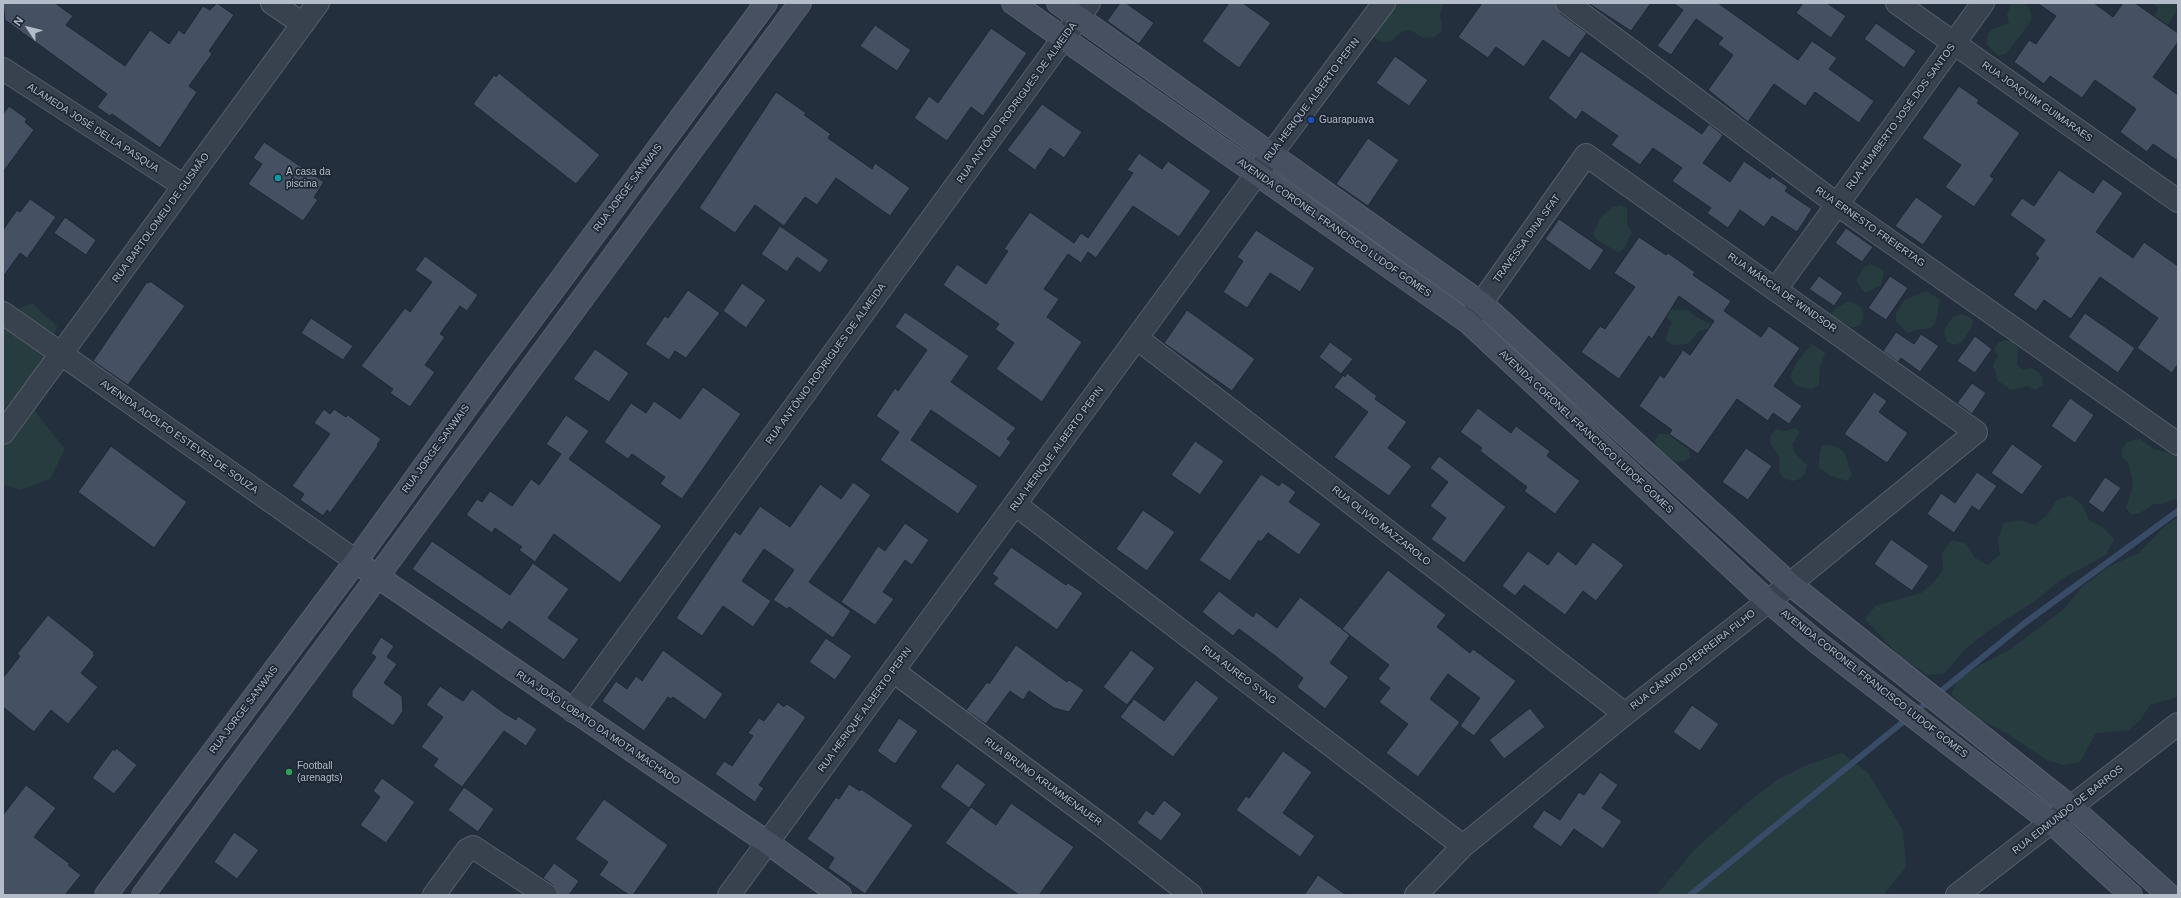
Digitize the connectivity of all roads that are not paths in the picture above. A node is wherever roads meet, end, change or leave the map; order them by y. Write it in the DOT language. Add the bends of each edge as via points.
graph roads {
  1 [pos="272,3"];
  2 [pos="318,3"];
  3 [pos="766,3"];
  4 [pos="800,3"];
  5 [pos="1013,3"];
  6 [pos="1058,3"];
  7 [pos="1384,3"];
  8 [pos="1568,3"];
  9 [pos="1897,3"];
  10 [pos="1983,3"];
  11 [pos="1084,10"];
  12 [pos="303,24"];
  13 [pos="1065,38"];
  14 [pos="1954,44"];
  15 [pos="3,69"];
  16 [pos="1272,153"];
  17 [pos="1586,155"];
  18 [pos="1257,174"];
  19 [pos="184,186"];
  20 [pos="2178,201"];
  21 [pos="1838,205"];
  22 [pos="1776,289"];
  23 [pos="1481,303"];
  24 [pos="3,313"];
  25 [pos="1468,322"];
  26 [pos="1138,339"];
  27 [pos="61,355"];
  28 [pos="1976,432"];
  29 [pos="3,433"];
  30 [pos="2178,444"];
  31 [pos="1016,504"];
  32 [pos="356,561"];
  33 [pos="377,577"];
  34 [pos="1790,584"];
  35 [pos="1769,602"];
  36 [pos="893,671"];
  37 [pos="573,711"];
  38 [pos="1625,714"];
  39 [pos="2178,724"];
  40 [pos="2072,808"];
  41 [pos="2052,823"];
  42 [pos="768,843"];
  43 [pos="1463,846"];
  44 [pos="106,895"];
  45 [pos="144,895"];
  46 [pos="434,895"];
  47 [pos="546,895"];
  48 [pos="729,895"];
  49 [pos="840,895"];
  50 [pos="1191,895"];
  51 [pos="1416,895"];
  52 [pos="1957,895"];
  53 [pos="2131,895"];
  54 [pos="2169,895"];
  1 -- 12 [label="street"];
  2 -- 12 [label="street, RUA BARTOLOMEU DE GUSMÃO"];
  3 -- 32 [label="street, RUA JORGE SANWAIS"];
  4 -- 33 [label="street"];
  5 -- 13 [label="street, AVENIDA CORONEL FRANCISCO LUDOF GOMES"];
  6 -- 11 [label="street"];
  7 -- 16 [label="street, RUA HERIQUE ALBERTO PEPIN"];
  8 -- 21 [label="street, RUA ERNESTO FREIERTAG"];
  9 -- 14 [label="street, RUA JOAQUIM GUIMARAES"];
  10 -- 14 [label="street, RUA HUMBERTO JOSÉ DOS SANTOS"];
  11 -- 13 [label="street, RUA ANTÔNIO RODRIGUES DE ALMEIDA"];
  11 -- 16 [label="street"];
  12 -- 19 [label="street, RUA BARTOLOMEU DE GUSMÃO"];
  13 -- 18 [label="street, AVENIDA CORONEL FRANCISCO LUDOF GOMES"];
  13 -- 37 [label="street, RUA ANTÔNIO RODRIGUES DE ALMEIDA"];
  14 -- 20 [label="street, RUA JOAQUIM GUIMARAES"];
  14 -- 21 [label="street, RUA HUMBERTO JOSÉ DOS SANTOS"];
  15 -- 19 [label="street, ALAMEDA JOSÉ DELLA PASQUA"];
  16 -- 18 [label="street, RUA HERIQUE ALBERTO PEPIN"];
  16 -- 23 [label="street"];
  17 -- 22 [label="street, RUA MÁRCIA DE WINDSOR"];
  17 -- 23 [label="street, TRAVESSA DINA SFAT"];
  18 -- 25 [label="street, AVENIDA CORONEL FRANCISCO LUDOF GOMES"];
  18 -- 26 [label="street, RUA HERIQUE ALBERTO PEPIN"];
  19 -- 27 [label="street, RUA BARTOLOMEU DE GUSMÃO"];
  21 -- 22 [label="street, RUA HUMBERTO JOSÉ DOS SANTOS"];
  21 -- 30 [label="street, RUA ERNESTO FREIERTAG"];
  22 -- 28 [label="street, RUA MÁRCIA DE WINDSOR"];
  23 -- 25 [label="street, TRAVESSA DINA SFAT"];
  23 -- 34 [label="street"];
  24 -- 27 [label="street, AVENIDA ADOLFO ESTEVES DE SOUZA"];
  25 -- 35 [label="street, AVENIDA CORONEL FRANCISCO LUDOF GOMES"];
  26 -- 31 [label="street, RUA HERIQUE ALBERTO PEPIN"];
  26 -- 38 [label="street, RUA OLIVIO MAZZAROLO"];
  27 -- 29 [label="street, RUA BARTOLOMEU DE GUSMÃO"];
  27 -- 32 [label="street, AVENIDA ADOLFO ESTEVES DE SOUZA"];
  28 -- 34 [label="street, RUA CÂNDIDO FERREIRA FILHO"];
  31 -- 36 [label="street, RUA HERIQUE ALBERTO PEPIN"];
  31 -- 43 [label="street, RUA AUREO SYNG"];
  32 -- 33 [label="street, RUA JOÃO LOBATO DA MOTA MACHADO"];
  32 -- 44 [label="street, RUA JORGE SANWAIS"];
  33 -- 37 [label="street, RUA JOÃO LOBATO DA MOTA MACHADO"];
  33 -- 45 [label="street"];
  34 -- 35 [label="street, RUA CÂNDIDO FERREIRA FILHO"];
  34 -- 40 [label="street"];
  35 -- 38 [label="street, RUA CÂNDIDO FERREIRA FILHO"];
  35 -- 41 [label="street, AVENIDA CORONEL FRANCISCO LUDOF GOMES" via="1818,643"];
  36 -- 42 [label="street, RUA HERIQUE ALBERTO PEPIN"];
  36 -- 50 [label="street, RUA BRUNO KRUMMENAUER" via="1108,830"];
  37 -- 42 [label="street, RUA JOÃO LOBATO DA MOTA MACHADO"];
  38 -- 43 [label="street, RUA CÂNDIDO FERREIRA FILHO"];
  39 -- 40 [label="street, RUA EDMUNDO DE BARROS"];
  40 -- 41 [label="street, RUA EDMUNDO DE BARROS"];
  40 -- 54 [label="street"];
  41 -- 52 [label="street, RUA EDMUNDO DE BARROS"];
  41 -- 53 [label="street, AVENIDA CORONEL FRANCISCO LUDOF GOMES"];
  42 -- 48 [label="street, RUA HERIQUE ALBERTO PEPIN"];
  42 -- 49 [label="street, RUA JOÃO LOBATO DA MOTA MACHADO"];
  43 -- 51 [label="street, RUA CÂNDIDO FERREIRA FILHO"];
  46 -- 47 [label="street" via="467,850 473,847"];
}
